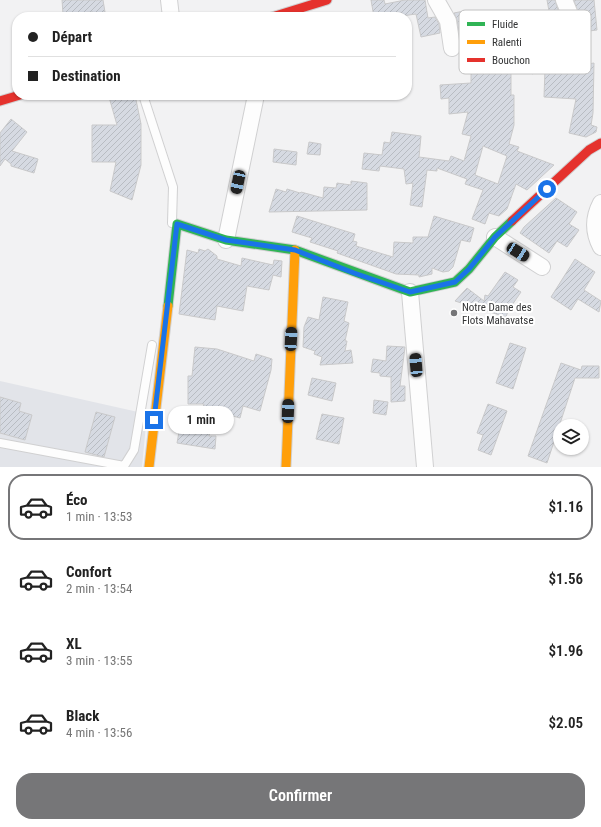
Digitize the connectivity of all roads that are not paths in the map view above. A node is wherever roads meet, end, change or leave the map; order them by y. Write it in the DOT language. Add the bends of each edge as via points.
graph roads {
  1 [pos="169,0"];
  2 [pos="327,0"];
  3 [pos="436,0"];
  4 [pos="170,12"];
  5 [pos="288,12"];
  6 [pos="452,48"];
  7 [pos="12,97"];
  8 [pos="145,100"];
  9 [pos="255,100"];
  10 [pos="0,101"];
  11 [pos="601,143"];
  12 [pos="601,202"];
  13 [pos="495,237"];
  14 [pos="226,240"];
  15 [pos="601,247"];
  16 [pos="295,250"];
  17 [pos="542,267"];
  18 [pos="410,292"];
  19 [pos="161,293"];
  20 [pos="153,340"];
  21 [pos="0,443"];
  22 [pos="149,467"];
  23 [pos="286,467"];
  24 [pos="425,467"];
  1 -- 4 [label="street"];
  2 -- 5 [label="street"];
  3 -- 6 [label="street" via="448,21"];
  7 -- 10 [label="street"];
  8 -- 19 [label="lane" via="173,187 173,214"];
  9 -- 14 [label="street"];
  11 -- 13 [label="street" via="589,150"];
  12 -- 15 [label="street" via="594,230"];
  13 -- 17 [label="street"];
  13 -- 18 [label="street" via="455,282"];
  14 -- 16 [label="street"];
  14 -- 22 [label="street" via="177,224"];
  16 -- 18 [label="street"];
  16 -- 23 [label="street"];
  18 -- 24 [label="street"];
  20 -- 21 [label="lane" via="134,450 124,466"];
}
